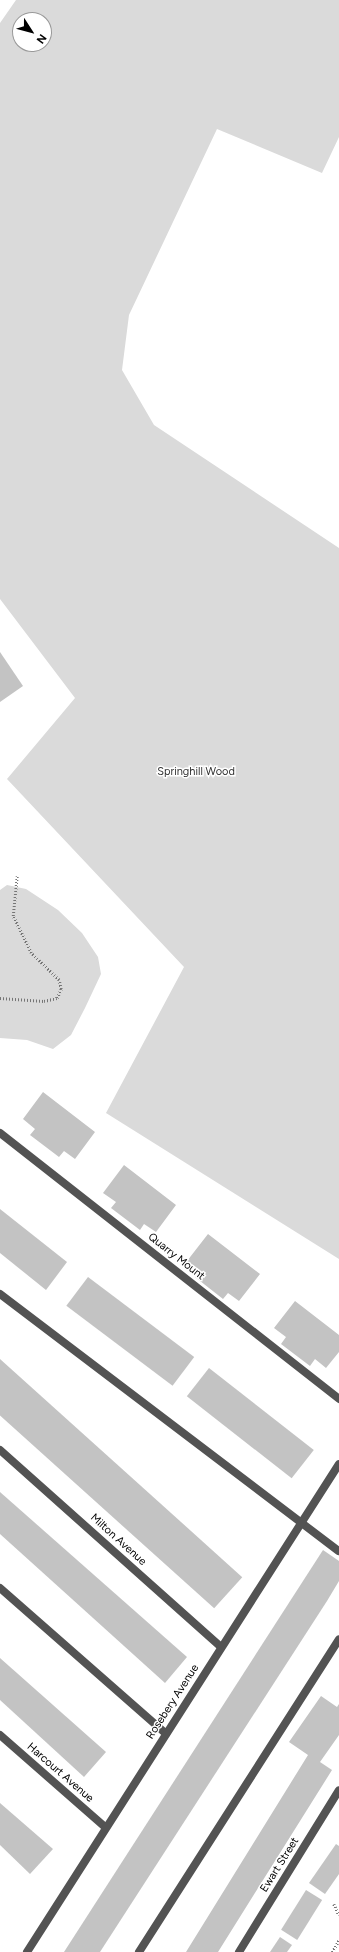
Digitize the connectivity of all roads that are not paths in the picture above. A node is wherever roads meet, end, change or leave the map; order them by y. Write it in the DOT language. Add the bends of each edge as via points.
graph roads {
  1 [pos="0,1134"];
  2 [pos="0,1294"];
  3 [pos="339,1399"];
  4 [pos="0,1450"];
  5 [pos="339,1464"];
  6 [pos="301,1523"];
  7 [pos="339,1551"];
  8 [pos="0,1588"];
  9 [pos="339,1639"];
  10 [pos="221,1647"];
  11 [pos="166,1734"];
  12 [pos="0,1735"];
  13 [pos="339,1790"];
  14 [pos="105,1827"];
  15 [pos="27,1952"];
  16 [pos="139,1952"];
  17 [pos="239,1952"];
  1 -- 3 [label="street, Quarry Mount"];
  2 -- 6 [label="street"];
  4 -- 10 [label="street, Milton Avenue"];
  5 -- 6 [label="street, Rosebery Avenue"];
  6 -- 7 [label="street"];
  6 -- 10 [label="street, Rosebery Avenue"];
  8 -- 11 [label="street"];
  9 -- 16 [label="street"];
  10 -- 11 [label="street, Rosebery Avenue"];
  11 -- 14 [label="street, Rosebery Avenue"];
  12 -- 14 [label="street, Harcourt Avenue"];
  13 -- 17 [label="street, Ewart Street"];
  14 -- 15 [label="street, Rosebery Avenue"];
}
